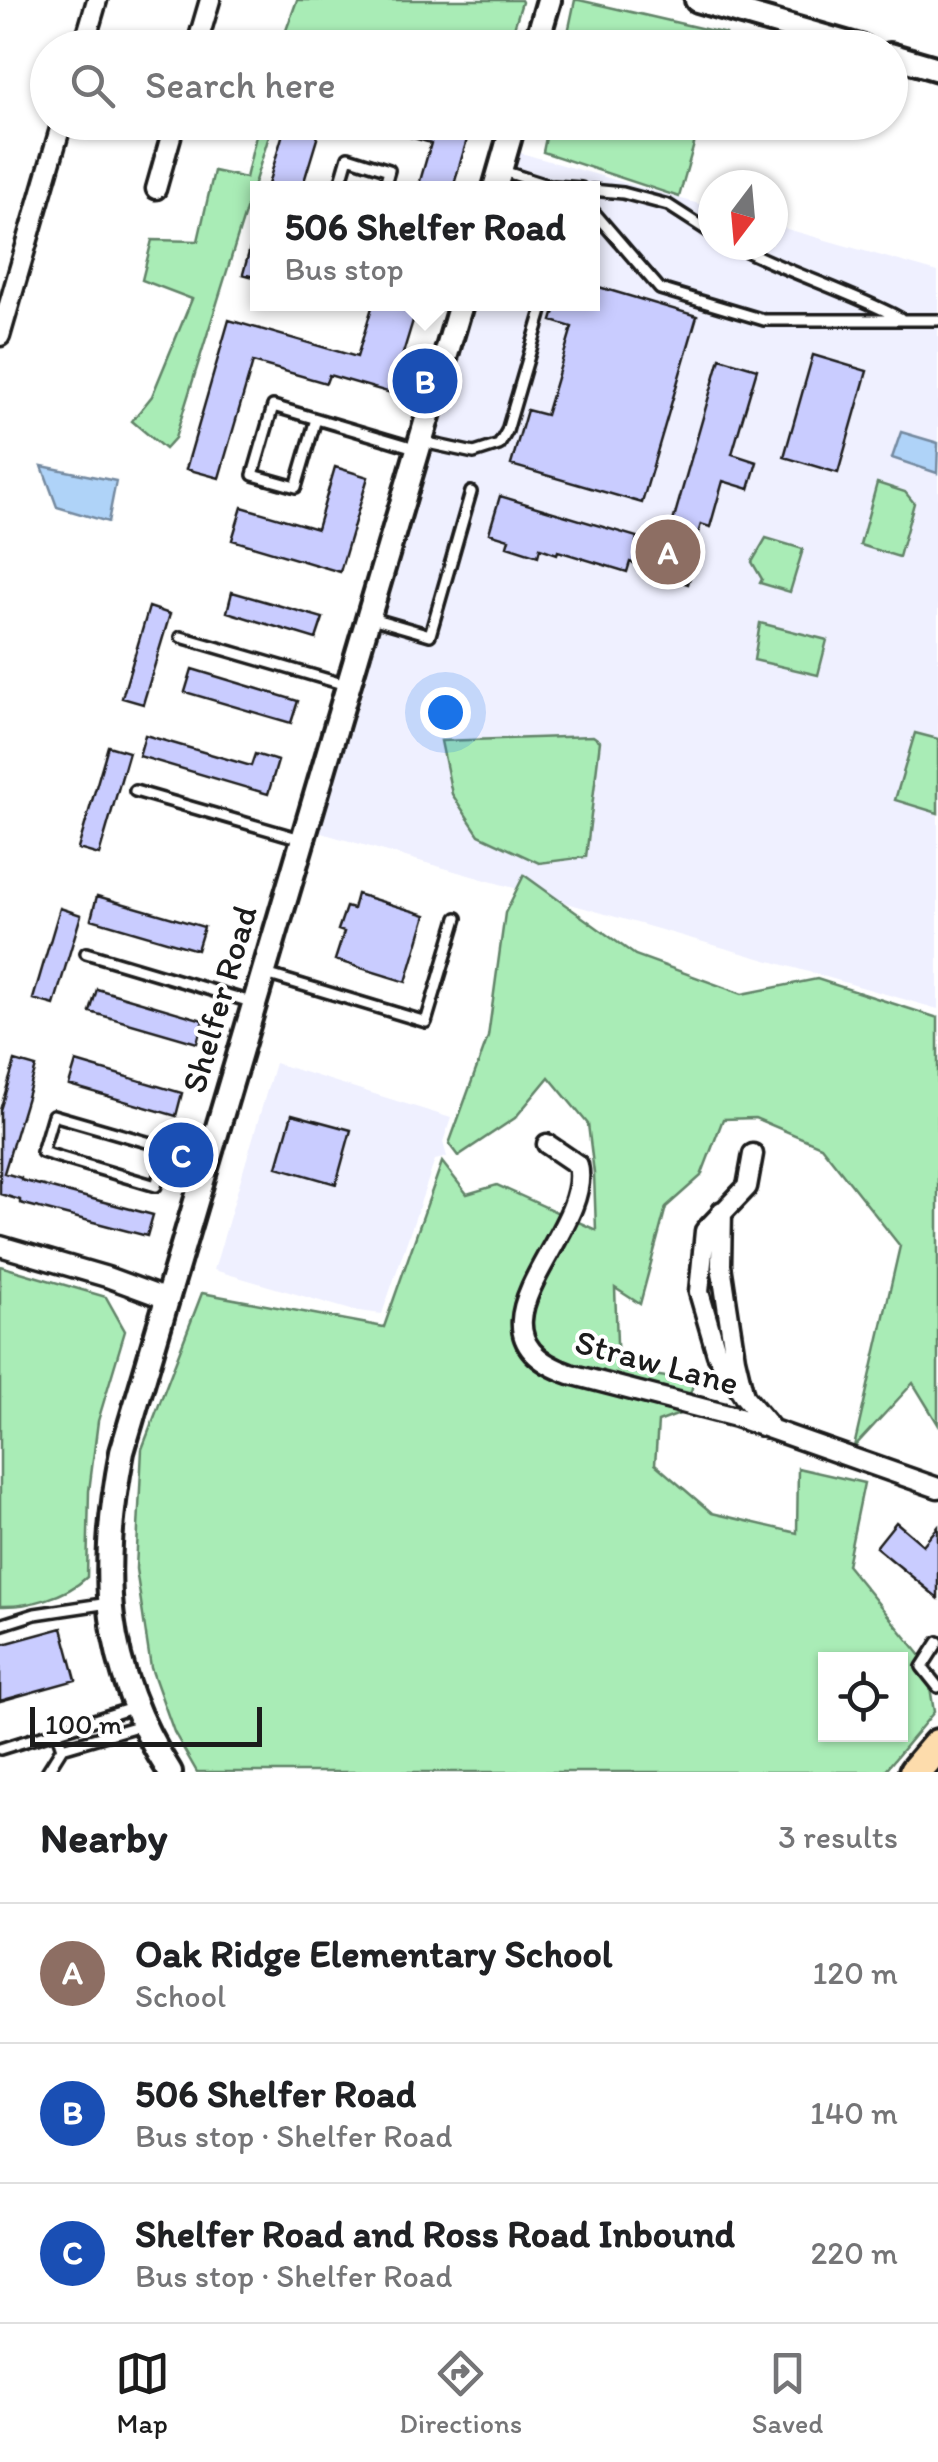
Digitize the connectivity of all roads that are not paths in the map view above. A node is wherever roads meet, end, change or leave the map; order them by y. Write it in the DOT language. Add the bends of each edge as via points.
graph roads {
  1 [pos="97,0"];
  2 [pos="210,0"];
  3 [pos="549,0"];
  4 [pos="697,0"];
  5 [pos="88,30"];
  6 [pos="201,30"];
  7 [pos="541,30"];
  8 [pos="801,30"];
  9 [pos="908,60"];
  10 [pos="938,69"];
  11 [pos="57,140"];
  12 [pos="169,140"];
  13 [pos="509,140"];
  14 [pos="497,179"];
  15 [pos="341,181"];
  16 [pos="386,181"];
  17 [pos="156,189"];
  18 [pos="600,191"];
  19 [pos="600,219"];
  20 [pos="698,224"];
  21 [pos="763,260"];
  22 [pos="459,311"];
  23 [pos="542,311"];
  24 [pos="902,320"];
  25 [pos="938,320"];
  26 [pos="0,336"];
  27 [pos="316,418"];
  28 [pos="419,445"];
  29 [pos="471,492"];
  30 [pos="368,617"];
  31 [pos="181,636"];
  32 [pos="348,686"];
  33 [pos="135,791"];
  34 [pos="303,840"];
  35 [pos="457,918"];
  36 [pos="86,954"];
  37 [pos="264,974"];
  38 [pos="255,1003"];
  39 [pos="547,1144"];
  40 [pos="166,1148"];
  41 [pos="753,1154"];
  42 [pos="208,1160"];
  43 [pos="722,1211"];
  44 [pos="0,1246"];
  45 [pos="168,1300"];
  46 [pos="744,1396"];
  47 [pos="770,1428"];
  48 [pos="938,1488"];
  49 [pos="109,1603"];
  50 [pos="0,1625"];
  51 [pos="938,1642"];
  52 [pos="938,1687"];
  53 [pos="140,1715"];
  54 [pos="56,1730"];
  55 [pos="938,1744"];
  56 [pos="62,1748"];
  57 [pos="0,1749"];
  58 [pos="47,1772"];
  59 [pos="170,1772"];
  60 [pos="915,1772"];
  1 -- 5 [label="street"];
  2 -- 6 [label="street"];
  3 -- 7 [label="street"];
  4 -- 8 [label="street"];
  9 -- 10 [label="street"];
  11 -- 26 [label="street"];
  12 -- 17 [label="street"];
  13 -- 14 [label="street"];
  15 -- 16 [label="lane" via="348,156 389,170"];
  18 -- 20 [label="lane" via="668,205"];
  19 -- 24 [label="lane" via="660,289 764,320"];
  21 -- 24 [label="lane"];
  22 -- 28 [label="street, Shelfer Road"];
  23 -- 28 [label="lane" via="499,446 474,453"];
  24 -- 25 [label="lane"];
  27 -- 27 [label="lane" via="273,406 253,475 296,487"];
  27 -- 28 [label="lane"];
  28 -- 30 [label="street, Shelfer Road"];
  29 -- 30 [label="lane" via="430,635"];
  30 -- 32 [label="street, Shelfer Road"];
  31 -- 32 [label="lane"];
  32 -- 34 [label="street, Shelfer Road"];
  33 -- 34 [label="lane"];
  34 -- 37 [label="street, Shelfer Road"];
  35 -- 37 [label="lane" via="426,1022"];
  36 -- 38 [label="lane"];
  37 -- 38 [label="street, Shelfer Road"];
  38 -- 42 [label="street, Shelfer Road"];
  39 -- 47 [label="street, Straw Lane" via="578,1165 580,1190 523,1312 531,1352 570,1374"];
  40 -- 40 [label="lane" via="53,1115 42,1152 156,1186"];
  40 -- 42 [label="lane"];
  41 -- 43 [label="street" via="747,1187"];
  42 -- 45 [label="street, Shelfer Road"];
  43 -- 46 [label="street" via="721,1265"];
  43 -- 46 [label="street" via="705,1230 698,1292 717,1354"];
  44 -- 45 [label="street"];
  45 -- 49 [label="street, Shelfer Road" via="122,1452 112,1506"];
  46 -- 47 [label="street"];
  47 -- 48 [label="street, Straw Lane"];
  49 -- 50 [label="lane"];
  49 -- 53 [label="street, Shelfer Road"];
  51 -- 52 [label="lane" via="922,1667"];
  53 -- 54 [label="lane"];
  53 -- 56 [label="lane"];
  53 -- 59 [label="street, Shelfer Road"];
  54 -- 56 [label="lane"];
  54 -- 57 [label="lane"];
  55 -- 60 [label="main road"];
  56 -- 58 [label="lane"];
}
